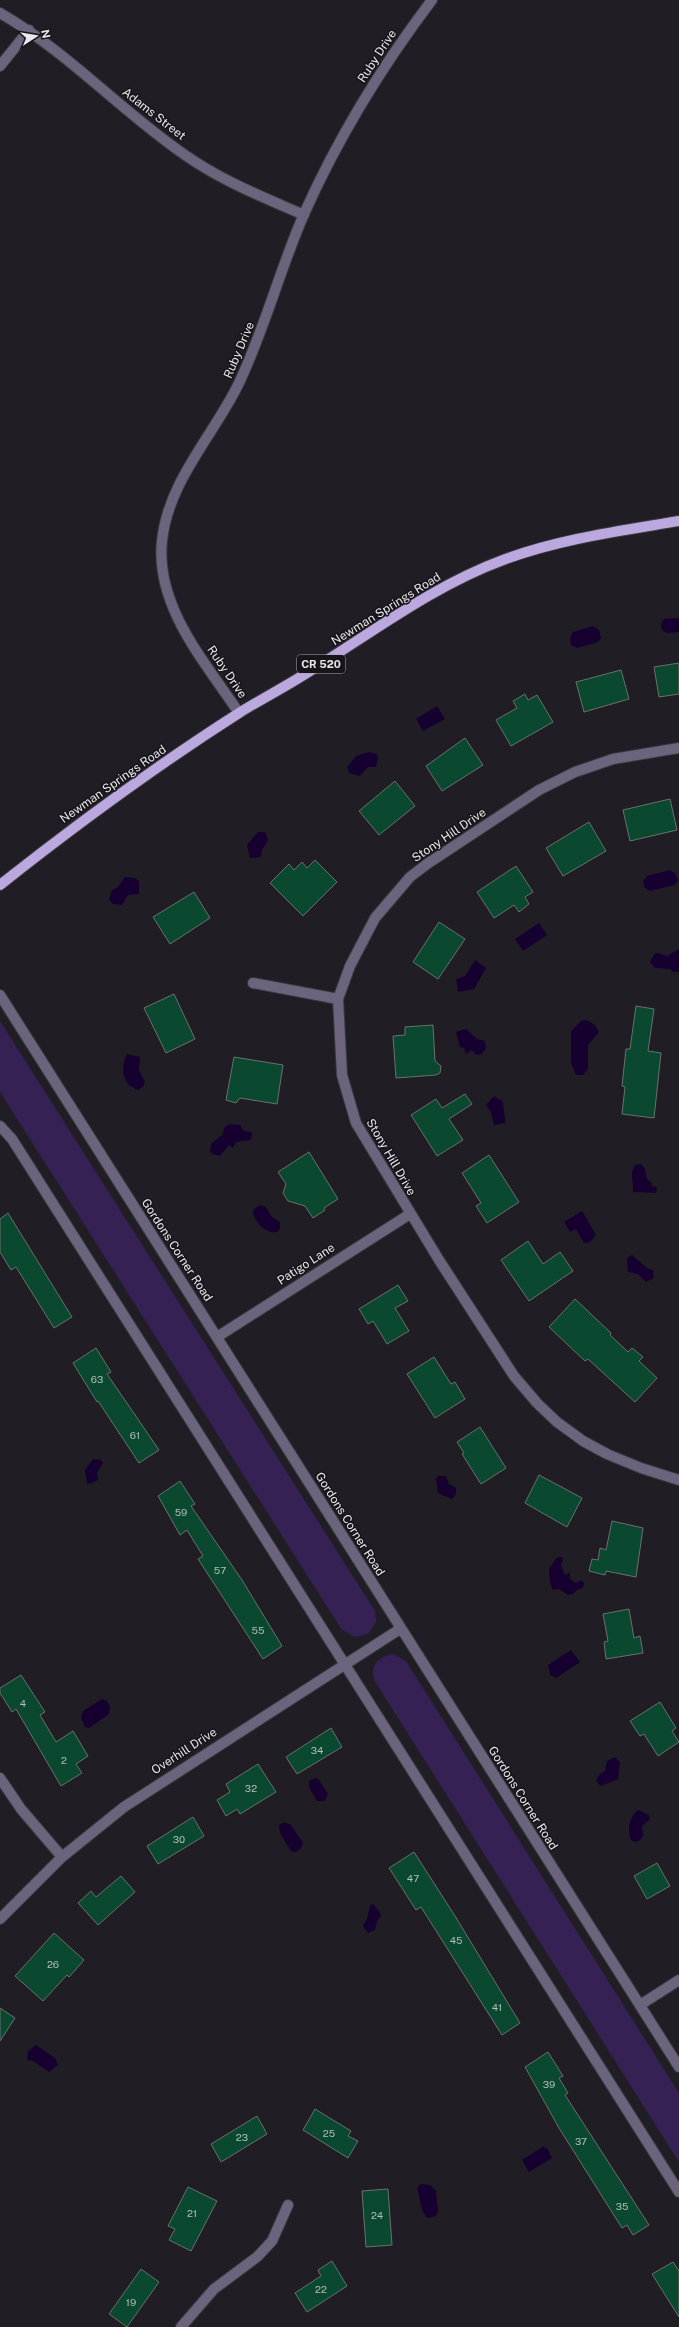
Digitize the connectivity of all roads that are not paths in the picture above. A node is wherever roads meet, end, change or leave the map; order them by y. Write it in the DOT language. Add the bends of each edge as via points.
graph roads {
  1 [pos="432,0"];
  2 [pos="0,13"];
  3 [pos="29,30"];
  4 [pos="0,66"];
  5 [pos="304,214"];
  6 [pos="679,521"];
  7 [pos="239,713"];
  8 [pos="679,748"];
  9 [pos="0,885"];
  10 [pos="253,983"];
  11 [pos="0,995"];
  12 [pos="338,999"];
  13 [pos="0,1126"];
  14 [pos="410,1214"];
  15 [pos="217,1337"];
  16 [pos="679,1480"];
  17 [pos="400,1629"];
  18 [pos="345,1665"];
  19 [pos="0,1778"];
  20 [pos="62,1857"];
  21 [pos="0,1919"];
  22 [pos="679,1980"];
  23 [pos="640,2005"];
  24 [pos="679,2067"];
  25 [pos="679,2192"];
  26 [pos="288,2205"];
  27 [pos="181,2327"];
  1 -- 5 [label="street, Ruby Drive" via="388,61 350,124"];
  2 -- 3 [label="street, Adams Street"];
  3 -- 4 [label="street"];
  3 -- 5 [label="street, Adams Street" via="57,50 136,119 186,156 236,186"];
  5 -- 7 [label="street, Ruby Drive" via="252,356 226,410 176,489 168,511 162,541 162,565 174,611 190,641"];
  6 -- 7 [label="main road, Newman Springs Road / CR 520" via="577,539 502,560 430,595 298,679"];
  7 -- 9 [label="main road, Newman Springs Road / CR 520" via="75,825"];
  8 -- 12 [label="street, Stony Hill Drive" via="613,759 575,772 539,790 427,864 410,878 375,918 357,949"];
  10 -- 12 [label="street"];
  11 -- 15 [label="street, Gordons Corner Road"];
  12 -- 14 [label="street, Stony Hill Drive" via="339,1050 347,1096 361,1133"];
  13 -- 18 [label="street" via="12,1139"];
  14 -- 15 [label="street, Patigo Lane"];
  14 -- 16 [label="street, Stony Hill Drive" via="514,1376 557,1422 607,1454"];
  15 -- 17 [label="street, Gordons Corner Road"];
  17 -- 18 [label="street, Overhill Drive"];
  17 -- 23 [label="street, Gordons Corner Road"];
  18 -- 20 [label="street, Overhill Drive" via="163,1780 124,1807"];
  18 -- 25 [label="street"];
  19 -- 20 [label="street" via="21,1809"];
  20 -- 21 [label="street, Overhill Drive"];
  22 -- 23 [label="street"];
  23 -- 24 [label="street, Gordons Corner Road"];
  26 -- 27 [label="street" via="272,2241 256,2257 214,2289"];
}
